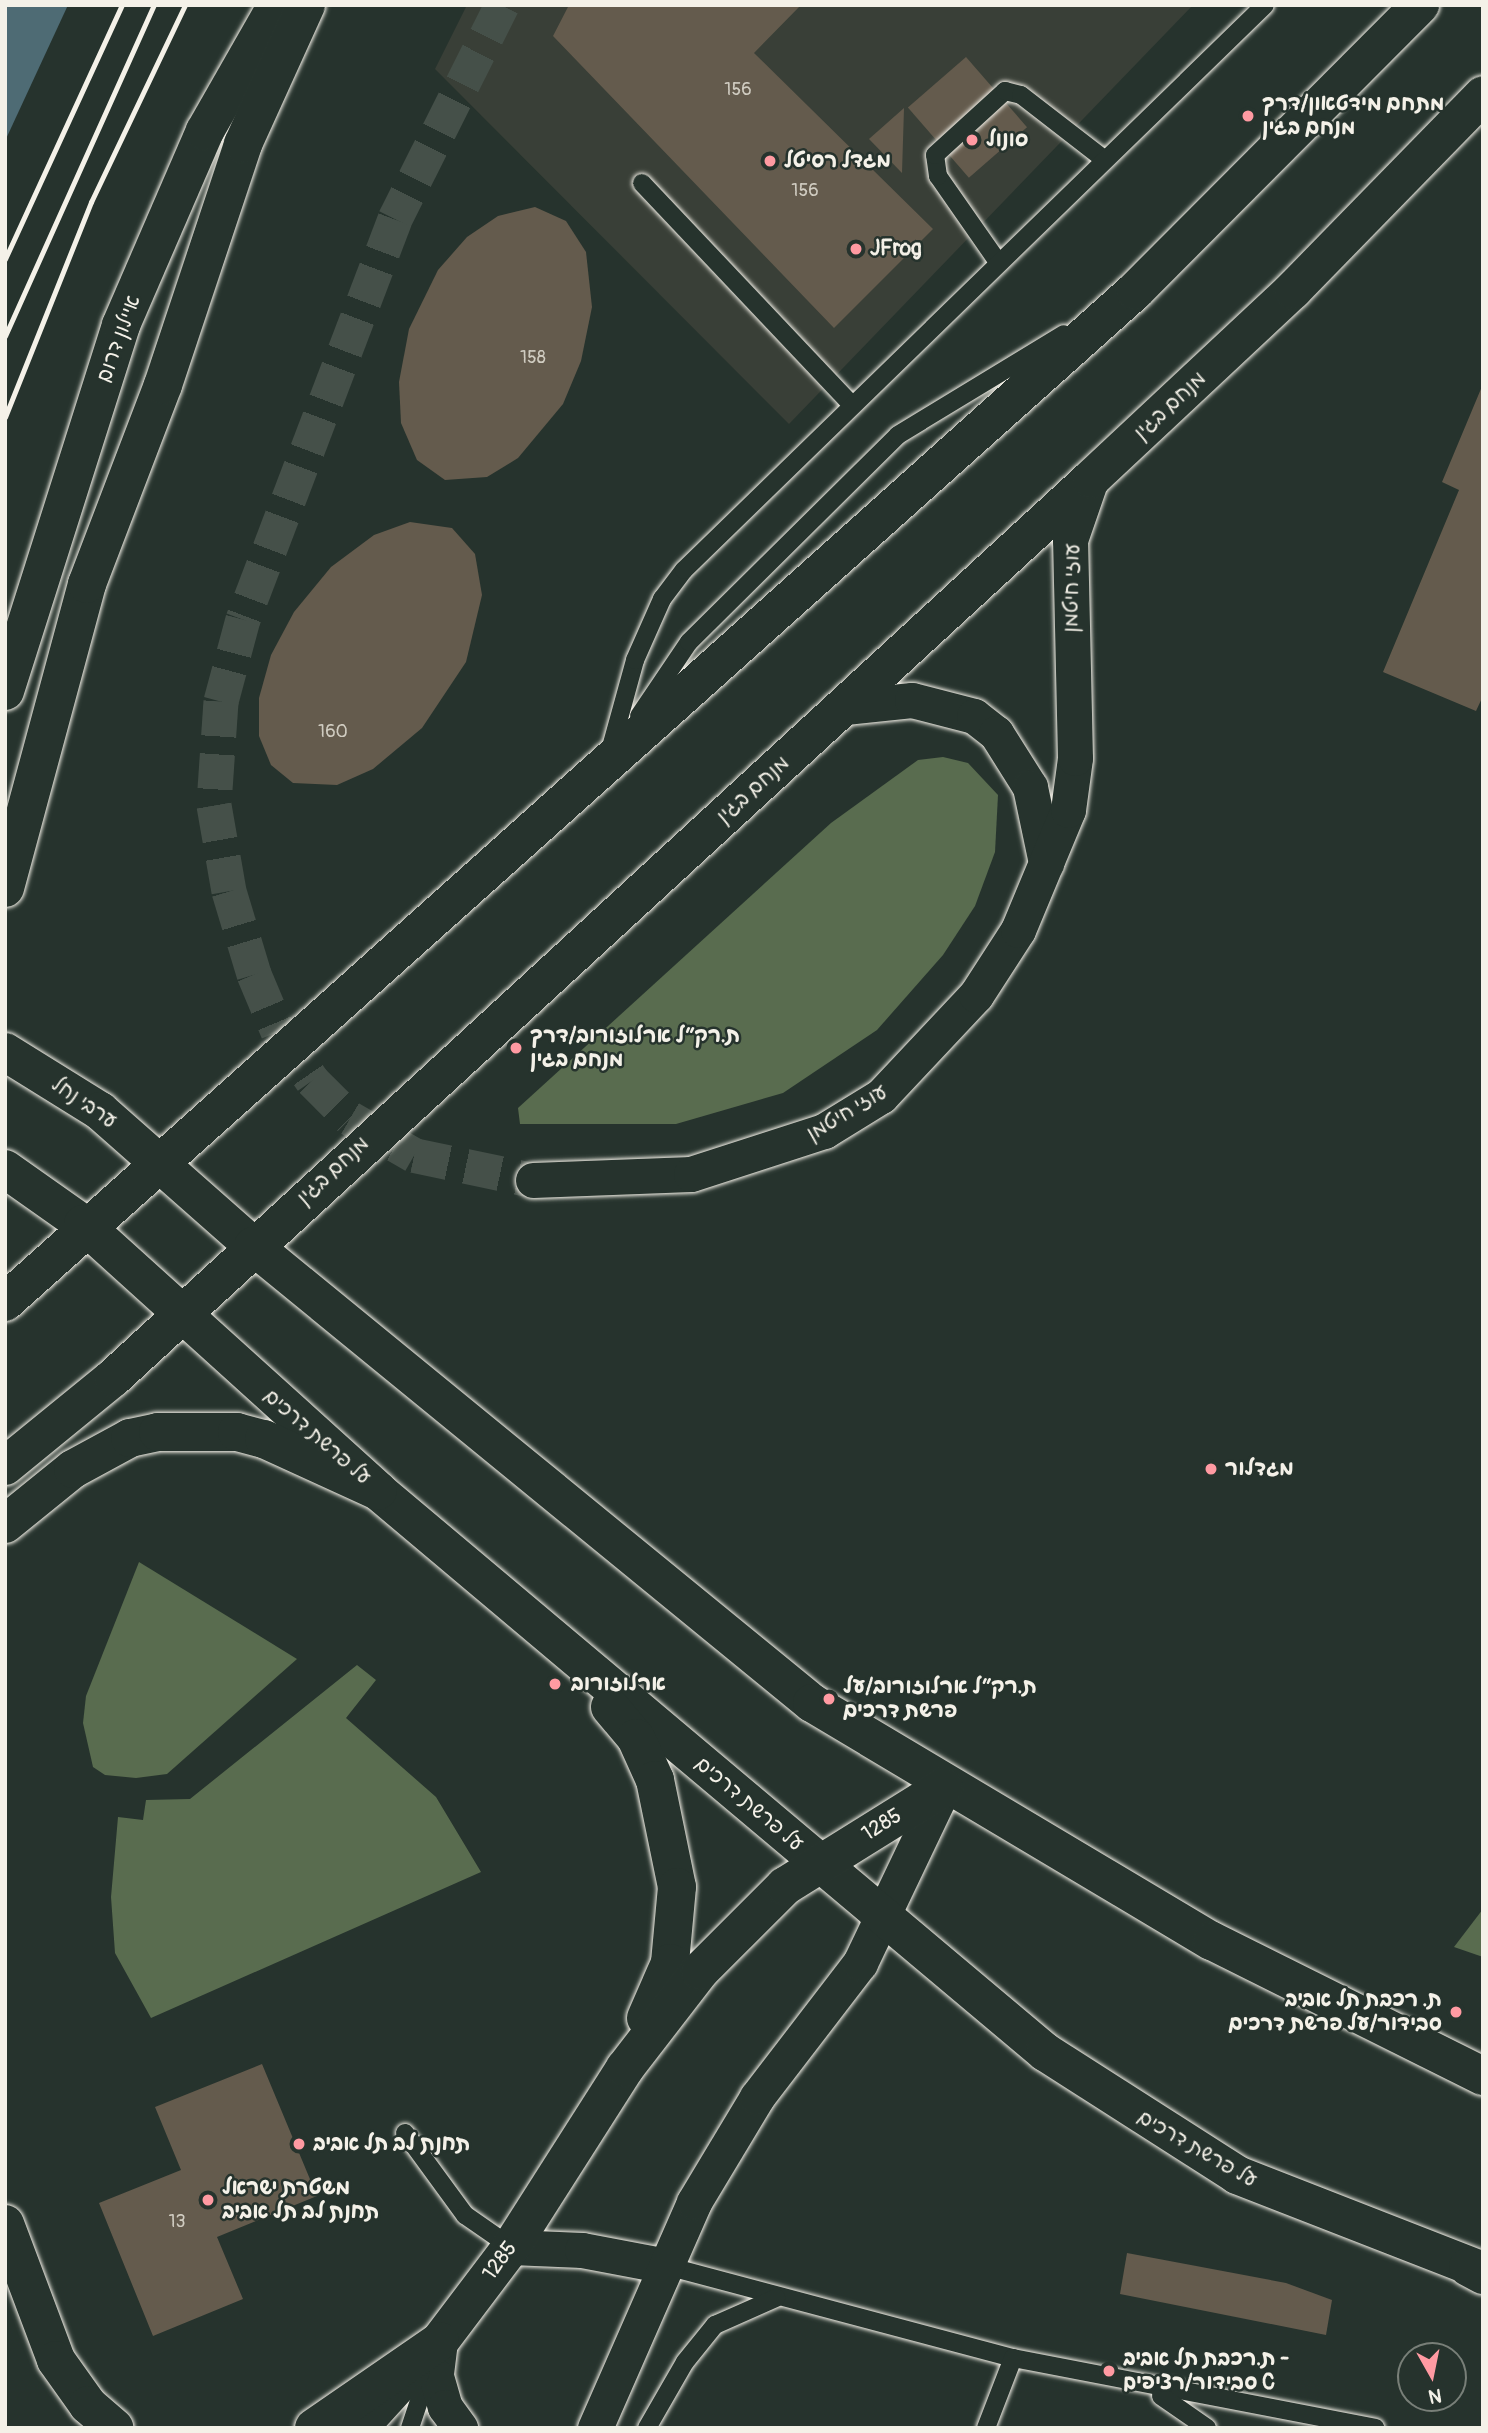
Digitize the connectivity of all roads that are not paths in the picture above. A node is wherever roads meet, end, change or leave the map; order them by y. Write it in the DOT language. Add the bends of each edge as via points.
graph roads {
  1 [pos="276,5"];
  2 [pos="306,5"];
  3 [pos="1265,5"];
  4 [pos="1420,5"];
  5 [pos="1483,95"];
  6 [pos="1105,160"];
  7 [pos="642,183"];
  8 [pos="998,262"];
  9 [pos="1135,291"];
  10 [pos="852,405"];
  11 [pos="1091,479"];
  12 [pos="5,691"];
  13 [pos="845,707"];
  14 [pos="605,767"];
  15 [pos="1046,863"];
  16 [pos="5,888"];
  17 [pos="5,1052"];
  18 [pos="159,1159"];
  19 [pos="5,1169"];
  20 [pos="533,1180"];
  21 [pos="84,1227"];
  22 [pos="253,1246"];
  23 [pos="5,1302"];
  24 [pos="179,1316"];
  25 [pos="5,1466"];
  26 [pos="378,1491"];
  27 [pos="5,1524"];
  28 [pos="550,1637"];
  29 [pos="944,1787"];
  30 [pos="821,1864"];
  31 [pos="883,1916"];
  32 [pos="625,2068"];
  33 [pos="1483,2076"];
  34 [pos="405,2133"];
  35 [pos="5,2224"];
  36 [pos="511,2248"];
  37 [pos="667,2266"];
  38 [pos="1478,2271"];
  39 [pos="776,2298"];
  40 [pos="440,2341"];
  41 [pos="1013,2358"];
  42 [pos="1144,2387"];
  43 [pos="114,2428"];
  44 [pos="314,2428"];
  45 [pos="360,2428"];
  46 [pos="410,2428"];
  47 [pos="460,2428"];
  48 [pos="595,2428"];
  49 [pos="647,2428"];
  50 [pos="986,2428"];
  51 [pos="1207,2428"];
  52 [pos="1375,2428"];
  1 -- 12 [label="main road, איילון דרום" via="205,131 121,325"];
  2 -- 16 [label="main road" via="243,144 163,385 87,584"];
  3 -- 6 [label="lane"];
  4 -- 9 [label="main road"];
  5 -- 11 [label="main road, מנחם בגין" via="1293,290"];
  6 -- 8 [label="lane"];
  6 -- 8 [label="lane" via="1021,95 1005,91 935,155 938,176"];
  7 -- 10 [label="lane"];
  8 -- 10 [label="lane"];
  9 -- 14 [label="main road"];
  9 -- 14 [label="lane" via="898,435 689,642"];
  10 -- 14 [label="lane" via="662,599 635,660"];
  11 -- 13 [label="main road, מנחם בגין"];
  11 -- 15 [label="street, עוזי חיטמן" via="1070,540 1075,758 1068,810"];
  13 -- 15 [label="street" via="912,700 974,716 996,733 1031,787"];
  13 -- 22 [label="main road, מנחם בגין"];
  14 -- 18 [label="main road"];
  15 -- 20 [label="street, עוזי חיטמן" via="1018,930 976,995 881,1096 824,1132 691,1174"];
  17 -- 18 [label="main road, ערבי נחל" via="100,1111"];
  18 -- 21 [label="main road"];
  18 -- 22 [label="main road"];
  19 -- 21 [label="main road"];
  21 -- 23 [label="main road"];
  21 -- 24 [label="main road, על פרשת דרכים"];
  22 -- 24 [label="main road, מנחם בגין"];
  22 -- 29 [label="main road" via="812,1703"];
  24 -- 25 [label="main road, מנחם בגין"];
  24 -- 26 [label="main road, על פרשת דרכים"];
  26 -- 27 [label="main road" via="264,1439 200,1430 130,1438 43,1490"];
  26 -- 28 [label="main road, על פרשת דרכים"];
  28 -- 30 [label="main road, על פרשת דרכים"];
  28 -- 32 [label="main road" via="636,1738 655,1780 677,1887 670,1963"];
  29 -- 30 [label="main road, 1285"];
  29 -- 31 [label="street, 1285"];
  29 -- 33 [label="main road" via="1212,1941"];
  30 -- 31 [label="main road, על פרשת דרכים"];
  30 -- 32 [label="main road, 1285" via="785,1886 700,1971"];
  31 -- 37 [label="street, 1285" via="860,1963 791,2049 719,2157"];
  31 -- 38 [label="main road, על פרשת דרכים" via="1045,2052 1170,2136 1250,2181"];
  32 -- 36 [label="main road, 1285"];
  34 -- 36 [label="lane" via="465,2215"];
  35 -- 43 [label="main road" via="56,2360 88,2405"];
  36 -- 37 [label="street" via="594,2252"];
  36 -- 40 [label="main road, 1285"];
  37 -- 39 [label="lane"];
  37 -- 48 [label="street, 1285"];
  39 -- 41 [label="lane"];
  39 -- 49 [label="lane" via="715,2325 685,2362"];
  40 -- 44 [label="main road"];
  40 -- 45 [label="street, 1285"];
  40 -- 46 [label="lane"];
  40 -- 47 [label="street" via="436,2376 445,2407"];
  41 -- 42 [label="lane"];
  41 -- 50 [label="lane"];
  42 -- 51 [label="lane"];
  42 -- 52 [label="lane"];
}
